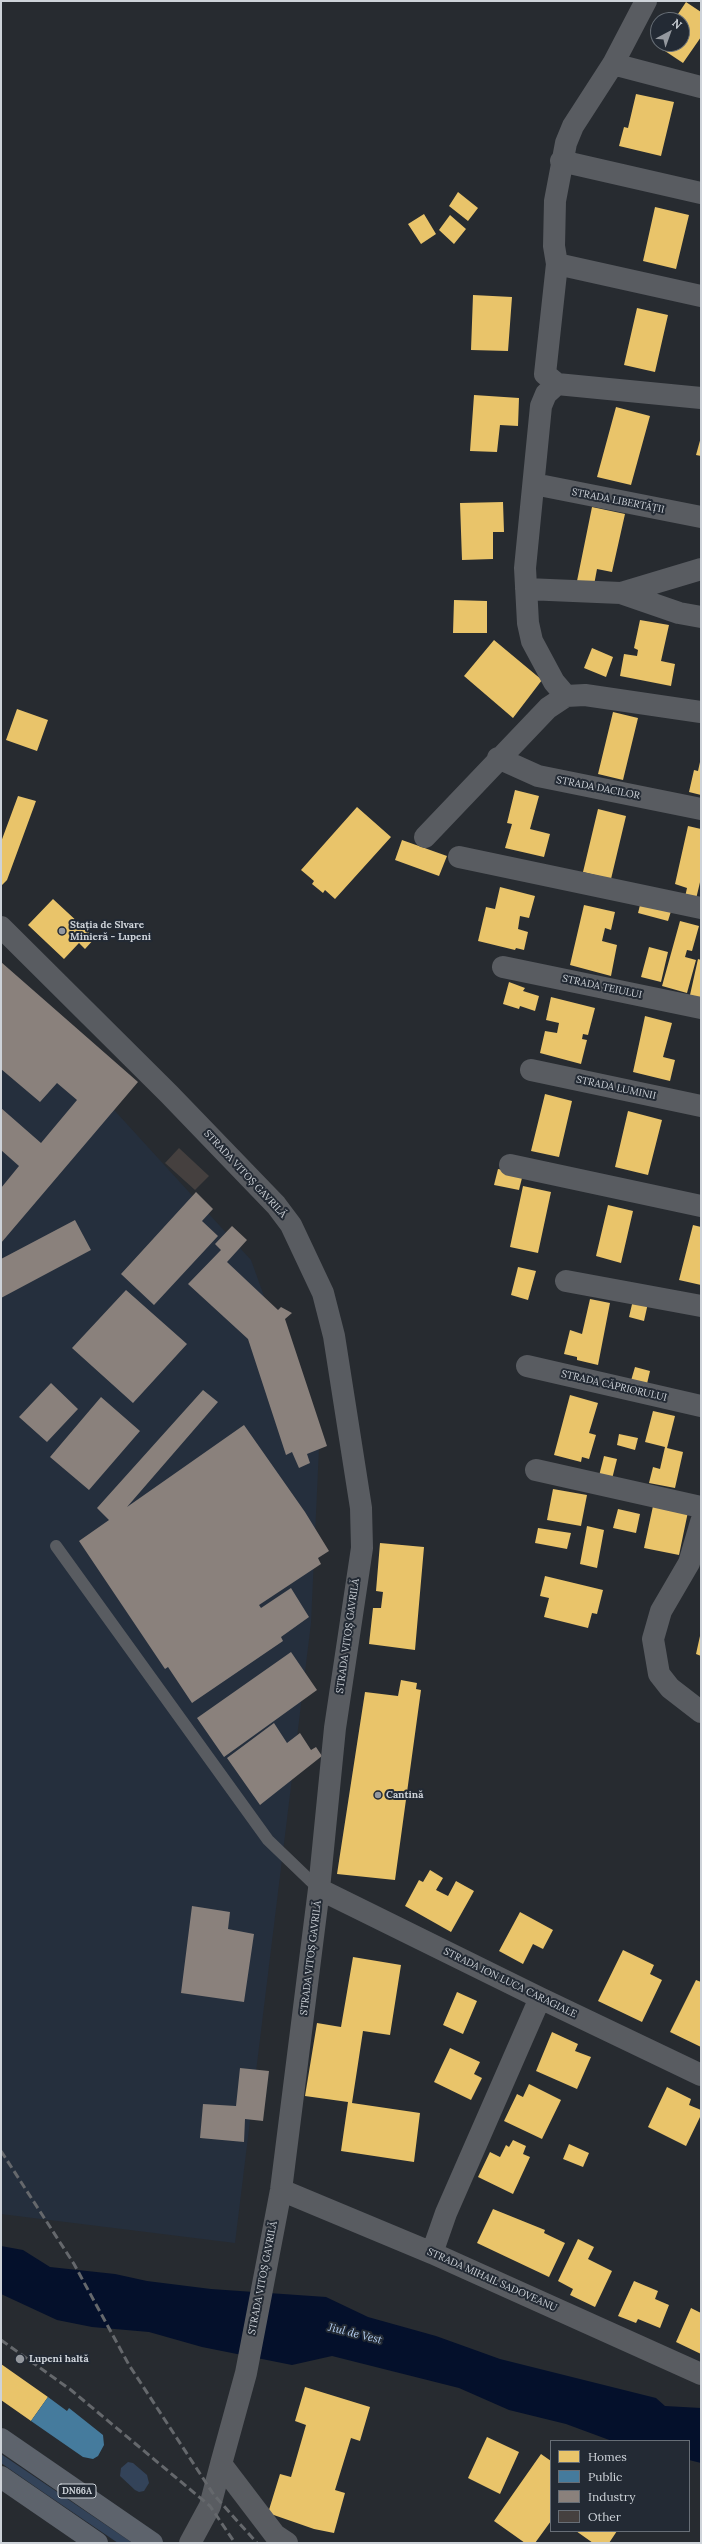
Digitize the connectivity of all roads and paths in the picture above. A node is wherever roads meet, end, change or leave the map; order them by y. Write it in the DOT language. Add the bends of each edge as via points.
graph roads {
  1 [pos="646,1"];
  2 [pos="613,64"];
  3 [pos="701,87"];
  4 [pos="561,161"];
  5 [pos="701,193"];
  6 [pos="557,264"];
  7 [pos="701,296"];
  8 [pos="557,384"];
  9 [pos="701,398"];
  10 [pos="534,484"];
  11 [pos="701,517"];
  12 [pos="701,569"];
  13 [pos="526,589"];
  14 [pos="621,593"];
  15 [pos="701,617"];
  16 [pos="566,696"];
  17 [pos="701,712"];
  18 [pos="498,758"];
  19 [pos="701,809"];
  20 [pos="425,837"];
  21 [pos="459,857"];
  22 [pos="701,908"];
  23 [pos="1,928"];
  24 [pos="503,967"];
  25 [pos="701,1008"];
  26 [pos="531,1070"];
  27 [pos="701,1106"];
  28 [pos="510,1165"];
  29 [pos="701,1206"];
  30 [pos="566,1281"];
  31 [pos="701,1306"];
  32 [pos="527,1366"];
  33 [pos="701,1406"];
  34 [pos="536,1470"];
  35 [pos="701,1507"];
  36 [pos="701,1522"];
  37 [pos="56,1546"];
  38 [pos="701,1712"];
  39 [pos="319,1889"];
  40 [pos="540,1998"];
  41 [pos="701,2075"];
  42 [pos="281,2190"];
  43 [pos="432,2253"];
  44 [pos="701,2374"];
  45 [pos="1,2439"];
  46 [pos="221,2464"];
  47 [pos="1,2477"];
  48 [pos="98,2543"];
  49 [pos="152,2543"];
  50 [pos="190,2543"];
  51 [pos="287,2543"];
  1 -- 2 [label="street"];
  2 -- 3 [label="street"];
  2 -- 4 [label="street" via="573,126"];
  4 -- 5 [label="street"];
  4 -- 6 [label="street" via="555,201 554,246"];
  6 -- 7 [label="street"];
  6 -- 8 [label="street" via="545,374"];
  8 -- 9 [label="street"];
  8 -- 10 [label="street" via="546,394 541,406"];
  10 -- 11 [label="street, STRADA LIBERTĂȚII"];
  10 -- 13 [label="street" via="527,535"];
  12 -- 14 [label="street"];
  13 -- 14 [label="street"];
  13 -- 16 [label="street" via="532,641 554,682"];
  14 -- 15 [label="street" via="679,613"];
  16 -- 17 [label="street" via="585,695"];
  16 -- 18 [label="street" via="548,708"];
  18 -- 19 [label="street, STRADA DACILOR" via="538,776"];
  18 -- 20 [label="street"];
  21 -- 22 [label="street"];
  23 -- 39 [label="street, STRADA VITOȘ GAVRILĂ" via="169,1094 276,1205 304,1248 323,1293 342,1378 361,1508 362,1548 335,1728"];
  24 -- 25 [label="street, STRADA TEIULUI"];
  26 -- 27 [label="street, STRADA LUMINII"];
  28 -- 29 [label="street"];
  30 -- 31 [label="street"];
  32 -- 33 [label="street, STRADA CĂPRIORULUI"];
  34 -- 35 [label="street"];
  36 -- 38 [label="street" via="689,1563 661,1611 653,1639 659,1674 670,1688"];
  37 -- 39 [label="lane" via="268,1840"];
  39 -- 40 [label="street, STRADA ION LUCA CARAGIALE"];
  39 -- 42 [label="street, STRADA VITOȘ GAVRILĂ"];
  40 -- 41 [label="street, STRADA ION LUCA CARAGIALE"];
  40 -- 43 [label="street" via="446,2213"];
  42 -- 43 [label="street, STRADA MIHAIL SADOVEANU"];
  42 -- 46 [label="street, STRADA VITOȘ GAVRILĂ" via="246,2373"];
  43 -- 44 [label="street, STRADA MIHAIL SADOVEANU"];
  45 -- 49 [label="main road, DN66A"];
  46 -- 50 [label="street, STRADA VITOȘ GAVRILĂ" via="210,2506"];
  46 -- 51 [label="street" via="275,2535"];
  47 -- 48 [label="main road"];
}
